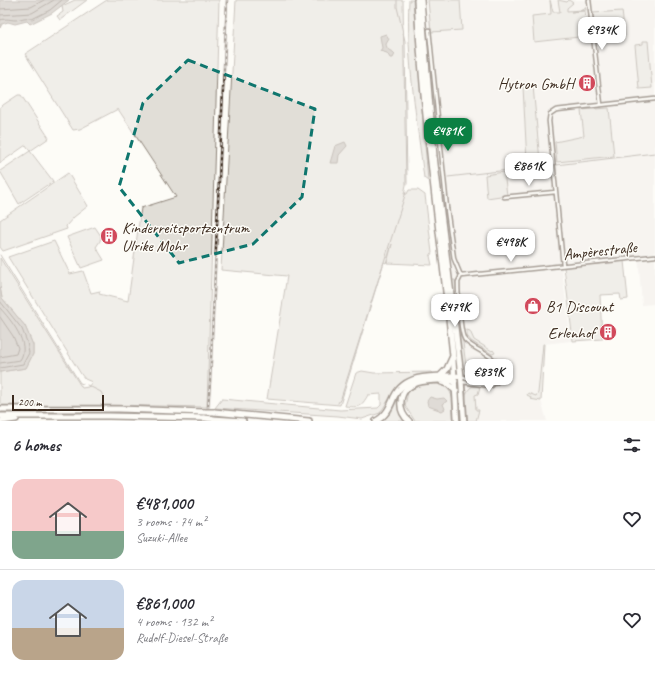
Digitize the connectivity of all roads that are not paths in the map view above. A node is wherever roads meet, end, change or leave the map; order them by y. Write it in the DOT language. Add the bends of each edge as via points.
graph roads {
  1 [pos="417,0"];
  2 [pos="422,0"];
  3 [pos="588,0"];
  4 [pos="430,30"];
  5 [pos="655,99"];
  6 [pos="601,105"];
  7 [pos="556,192"];
  8 [pos="504,197"];
  9 [pos="655,256"];
  10 [pos="563,265"];
  11 [pos="461,276"];
  12 [pos="453,356"];
  13 [pos="439,378"];
  14 [pos="454,378"];
  15 [pos="460,379"];
  16 [pos="496,384"];
  17 [pos="456,391"];
  18 [pos="0,409"];
  19 [pos="0,416"];
  20 [pos="32,416"];
  21 [pos="2,421"];
  22 [pos="243,421"];
  23 [pos="309,421"];
  24 [pos="376,421"];
  25 [pos="409,421"];
  26 [pos="457,421"];
  27 [pos="464,421"];
  1 -- 12 [label="highway" via="425,119"];
  2 -- 15 [label="highway" via="434,156"];
  3 -- 6 [label="street"];
  4 -- 11 [label="street" via="447,208 454,259"];
  5 -- 6 [label="street"];
  6 -- 7 [label="street" via="556,110 550,114"];
  7 -- 8 [label="street"];
  7 -- 10 [label="street"];
  9 -- 10 [label="street, Ampèrestraße"];
  10 -- 11 [label="street, Ampèrestraße"];
  11 -- 16 [label="street" via="458,282 464,337 498,363 500,376"];
  12 -- 13 [label="highway"];
  12 -- 14 [label="main road"];
  13 -- 14 [label="highway"];
  13 -- 17 [label="highway"];
  13 -- 24 [label="highway" via="416,379 405,383 398,390 386,413"];
  13 -- 25 [label="highway" via="405,390 401,397 401,408"];
  14 -- 15 [label="main road"];
  14 -- 17 [label="main road"];
  15 -- 16 [label="street"];
  15 -- 16 [label="street" via="489,386"];
  15 -- 27 [label="main road"];
  17 -- 26 [label="main road"];
  18 -- 23 [label="highway, bridge" via="214,412"];
  19 -- 20 [label="highway"];
  20 -- 21 [label="highway" via="28,419"];
  20 -- 22 [label="highway, bridge" via="204,418"];
}
